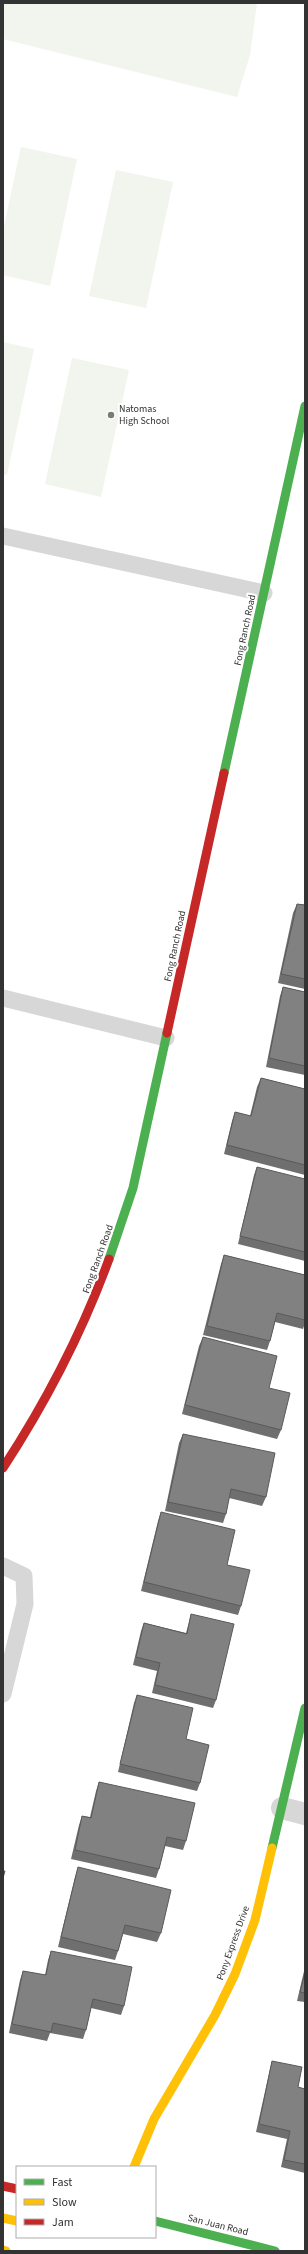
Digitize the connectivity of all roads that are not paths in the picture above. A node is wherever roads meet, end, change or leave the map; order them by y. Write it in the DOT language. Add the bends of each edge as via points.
graph roads {
  1 [pos="305,406"];
  2 [pos="3,536"];
  3 [pos="264,593"];
  4 [pos="3,998"];
  5 [pos="166,1038"];
  6 [pos="3,1468"];
  7 [pos="3,1566"];
  8 [pos="3,1694"];
  9 [pos="305,1708"];
  10 [pos="282,1808"];
  11 [pos="305,1814"];
  12 [pos="134,2166"];
  13 [pos="3,2186"];
  14 [pos="16,2189"];
  15 [pos="3,2218"];
  16 [pos="16,2221"];
  17 [pos="156,2221"];
  18 [pos="3,2250"];
  19 [pos="6,2251"];
  20 [pos="276,2251"];
  1 -- 3 [label="street, Fong Ranch Road"];
  2 -- 3 [label="lane"];
  3 -- 5 [label="street, Fong Ranch Road"];
  4 -- 5 [label="lane"];
  5 -- 6 [label="street, Fong Ranch Road" via="133,1188 98,1292 70,1354"];
  7 -- 8 [label="lane" via="24,1576 25,1604"];
  9 -- 10 [label="street, Pony Express Drive"];
  10 -- 11 [label="street"];
  10 -- 12 [label="street, Pony Express Drive" via="255,1920 236,1974 154,2120"];
  13 -- 14 [label="street"];
  15 -- 16 [label="street"];
  17 -- 20 [label="street, San Juan Road"];
  18 -- 19 [label="street"];
}
